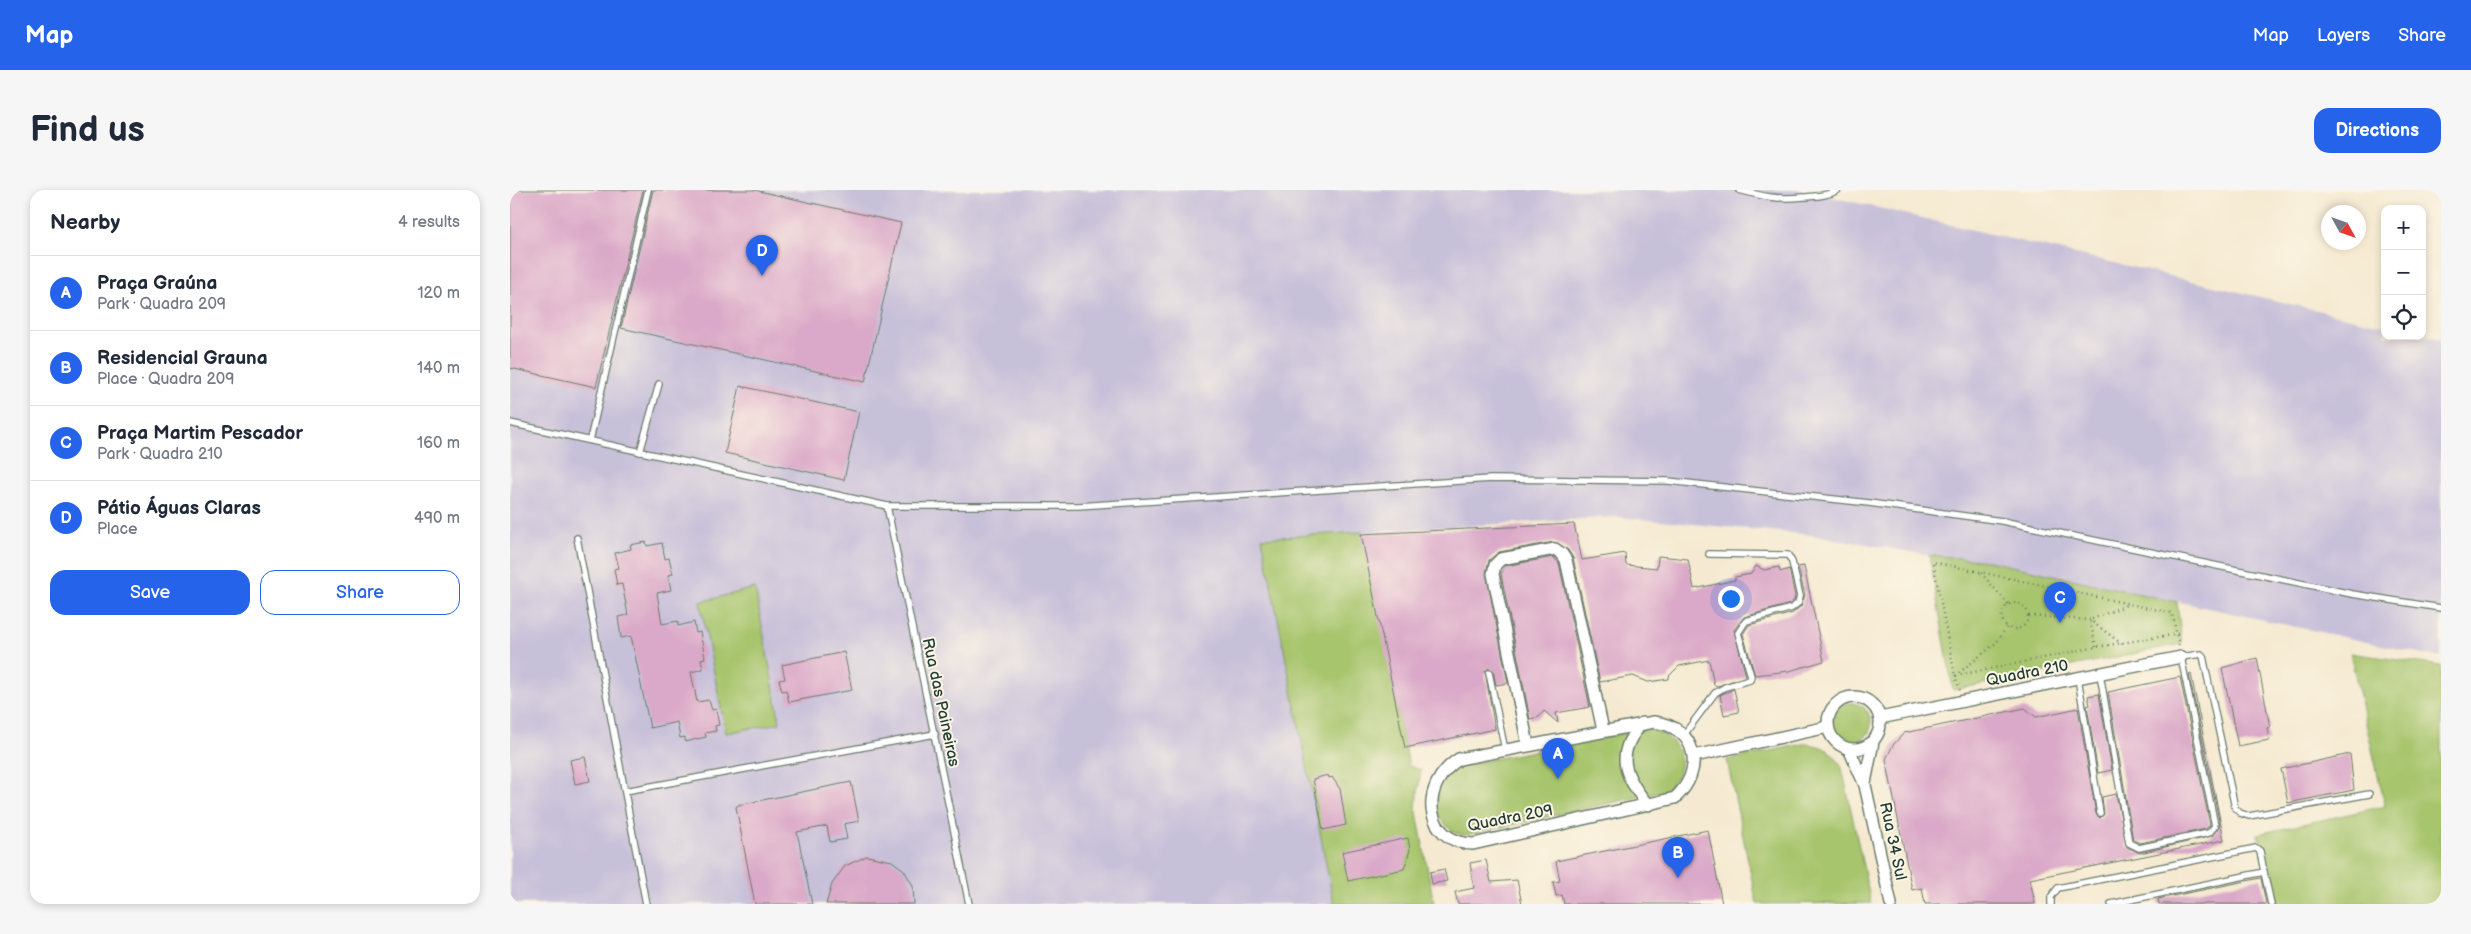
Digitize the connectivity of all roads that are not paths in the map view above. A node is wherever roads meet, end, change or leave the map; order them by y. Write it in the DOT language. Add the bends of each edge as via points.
graph roads {
  1 [pos="648,190"];
  2 [pos="1739,190"];
  3 [pos="1838,190"];
  4 [pos="659,384"];
  5 [pos="510,423"];
  6 [pos="590,440"];
  7 [pos="640,452"];
  8 [pos="887,506"];
  9 [pos="577,538"];
  10 [pos="1709,554"];
  11 [pos="2441,608"];
  12 [pos="2180,657"];
  13 [pos="1489,673"];
  14 [pos="2100,674"];
  15 [pos="2078,678"];
  16 [pos="1880,718"];
  17 [pos="1642,723"];
  18 [pos="1828,727"];
  19 [pos="1603,730"];
  20 [pos="935,734"];
  21 [pos="1683,736"];
  22 [pos="1873,742"];
  23 [pos="1528,745"];
  24 [pos="1849,749"];
  25 [pos="1505,750"];
  26 [pos="1694,756"];
  27 [pos="1865,785"];
  28 [pos="625,791"];
  29 [pos="2369,794"];
  30 [pos="1648,804"];
  31 [pos="2100,813"];
  32 [pos="2264,872"];
  33 [pos="646,904"];
  34 [pos="969,904"];
  35 [pos="1891,904"];
  36 [pos="2051,904"];
  37 [pos="2111,904"];
  38 [pos="2272,904"];
  1 -- 6 [label="lane"];
  2 -- 3 [label="lane" via="1785,200 1819,197"];
  4 -- 7 [label="lane"];
  5 -- 6 [label="lane"];
  6 -- 7 [label="lane"];
  7 -- 8 [label="lane"];
  8 -- 11 [label="lane" via="1078,506 1491,479 1668,481 1869,503 2002,522 2352,594"];
  8 -- 20 [label="lane, Rua das Paineiras"];
  9 -- 28 [label="lane"];
  10 -- 21 [label="lane" via="1788,555 1800,596 1792,608 1746,621 1738,633 1750,680 1715,693"];
  12 -- 14 [label="street, Quadra 210"];
  12 -- 14 [label="lane" via="2215,826 2209,833 2192,837 2139,848 2129,843"];
  12 -- 29 [label="lane" via="2200,654 2205,660 2235,808 2240,813 2249,816"];
  13 -- 25 [label="lane"];
  14 -- 15 [label="street, Quadra 210"];
  15 -- 16 [label="street, Quadra 210"];
  15 -- 31 [label="lane"];
  16 -- 18 [label="street" via="1871,702 1854,696 1837,702 1831,709"];
  16 -- 22 [label="street"];
  17 -- 19 [label="street, Quadra 209"];
  17 -- 21 [label="street, Quadra 209" via="1663,723"];
  17 -- 30 [label="street" via="1627,747 1626,763 1628,779"];
  18 -- 24 [label="street" via="1835,742"];
  18 -- 26 [label="street"];
  19 -- 23 [label="street, Quadra 209"];
  19 -- 23 [label="street" via="1566,560 1555,549 1501,559 1493,574"];
  20 -- 28 [label="lane"];
  20 -- 34 [label="lane, Rua das Paineiras"];
  21 -- 26 [label="street, Quadra 209"];
  22 -- 24 [label="street" via="1866,747"];
  22 -- 27 [label="street, Rua 34 Sul"];
  23 -- 25 [label="street, Quadra 209"];
  24 -- 27 [label="street, Rua 34 Sul"];
  25 -- 30 [label="street, Quadra 209" via="1459,759 1437,780 1432,791 1432,808 1439,825 1452,839 1473,844"];
  26 -- 30 [label="street, Quadra 209" via="1690,779 1684,790 1674,798"];
  27 -- 35 [label="street, Rua 34 Sul"];
  28 -- 33 [label="lane"];
  32 -- 36 [label="lane" via="2260,851 2256,848 2058,888 2051,897"];
  32 -- 37 [label="lane"];
  32 -- 38 [label="lane"];
}
